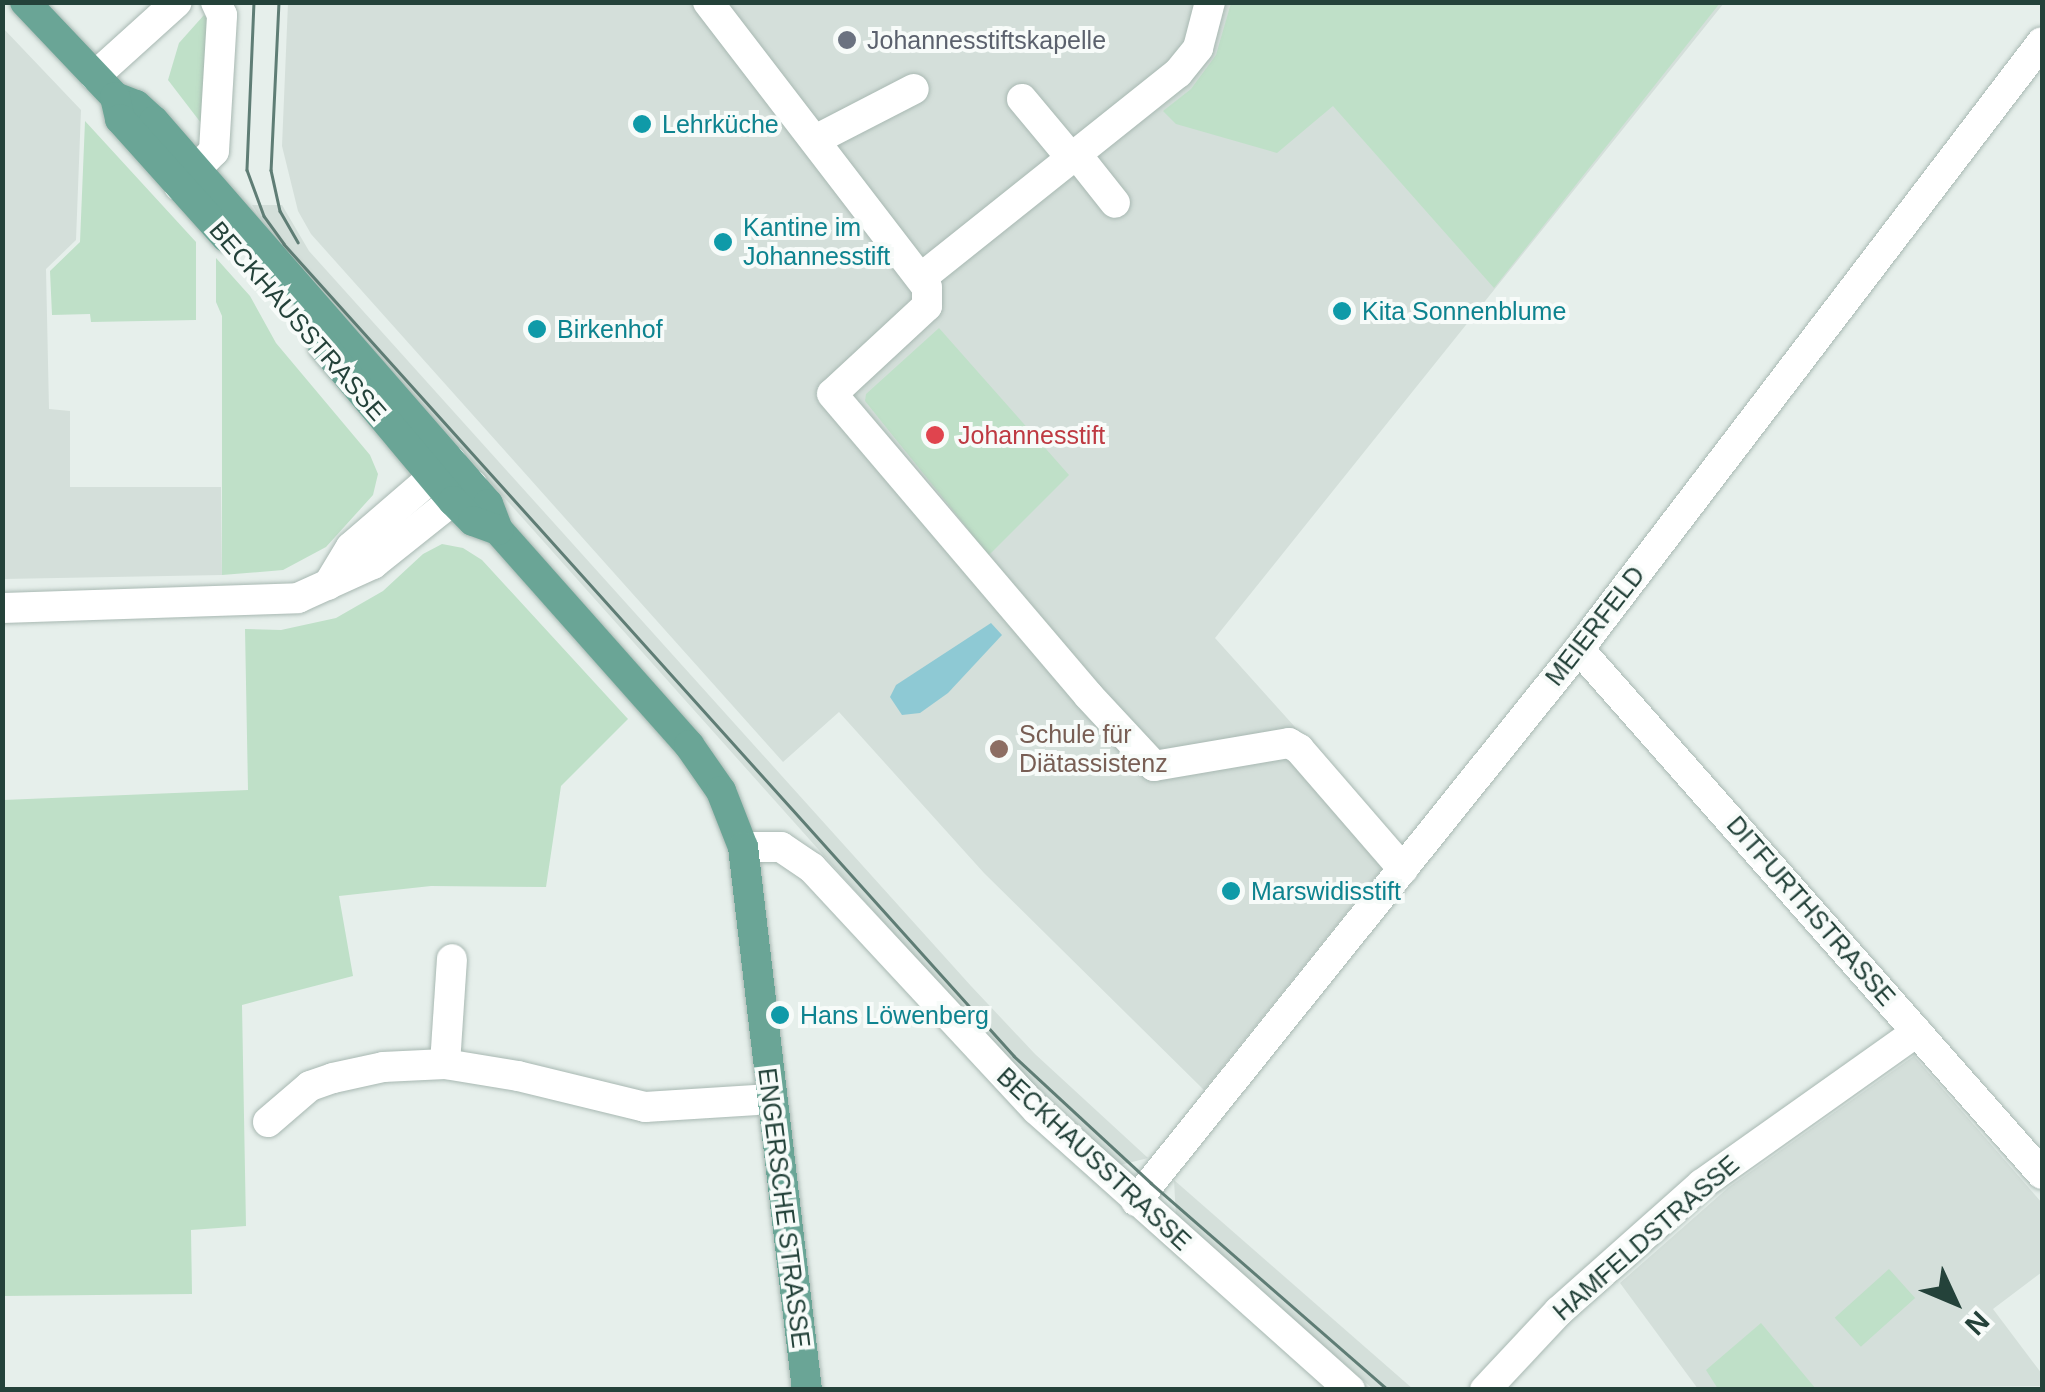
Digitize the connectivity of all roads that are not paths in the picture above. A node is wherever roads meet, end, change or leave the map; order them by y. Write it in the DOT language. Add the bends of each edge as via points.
graph roads {
  1 [pos="25,2"];
  2 [pos="176,2"];
  3 [pos="216,2"];
  4 [pos="708,2"];
  5 [pos="1210,2"];
  6 [pos="2042,42"];
  7 [pos="105,86"];
  8 [pos="914,89"];
  9 [pos="1022,98"];
  10 [pos="815,140"];
  11 [pos="1075,157"];
  12 [pos="187,178"];
  13 [pos="1115,203"];
  14 [pos="920,278"];
  15 [pos="441,468"];
  16 [pos="462,493"];
  17 [pos="328,585"];
  18 [pos="2,608"];
  19 [pos="1579,649"];
  20 [pos="743,848"];
  21 [pos="1403,870"];
  22 [pos="452,959"];
  23 [pos="1917,1032"];
  24 [pos="445,1064"];
  25 [pos="771,1098"];
  26 [pos="268,1122"];
  27 [pos="2042,1174"];
  28 [pos="1136,1201"];
  29 [pos="806,1390"];
  30 [pos="1350,1390"];
  31 [pos="1486,1390"];
  1 -- 7 [label="main road, BECKHAUSSTRASSE"];
  2 -- 7 [label="street"];
  3 -- 12 [label="street" via="222,14 214,151"];
  4 -- 10 [label="street"];
  5 -- 11 [label="street" via="1198,48 1178,73"];
  6 -- 19 [label="street, MEIERFELD"];
  7 -- 12 [label="main road, BECKHAUSSTRASSE" via="120,119"];
  8 -- 10 [label="street"];
  9 -- 11 [label="street"];
  10 -- 14 [label="street"];
  11 -- 13 [label="street"];
  11 -- 14 [label="street"];
  12 -- 15 [label="main road, BECKHAUSSTRASSE"];
  14 -- 21 [label="street" via="928,287 926,306 832,394 1154,766 1288,743"];
  15 -- 16 [label="main road, BECKHAUSSTRASSE"];
  15 -- 17 [label="street" via="351,547"];
  16 -- 17 [label="street" via="373,564"];
  16 -- 20 [label="main road, BECKHAUSSTRASSE" via="473,521 498,530 689,745 721,791"];
  17 -- 18 [label="street" via="278,602"];
  19 -- 21 [label="street, MEIERFELD"];
  19 -- 23 [label="street, DITFURTHSTRASSE"];
  20 -- 25 [label="main road, ENGERSCHE STRASSE"];
  20 -- 28 [label="street, BECKHAUSSTRASSE" via="781,847 812,868 998,1071"];
  21 -- 28 [label="street, MEIERFELD"];
  22 -- 24 [label="street"];
  23 -- 27 [label="street, DITFURTHSTRASSE"];
  23 -- 31 [label="street, HAMFELDSTRASSE" via="1702,1184 1560,1311"];
  24 -- 25 [label="street" via="646,1107"];
  24 -- 26 [label="street" via="333,1078 310,1086"];
  25 -- 29 [label="main road, ENGERSCHE STRASSE"];
  28 -- 30 [label="street, BECKHAUSSTRASSE"];
}
